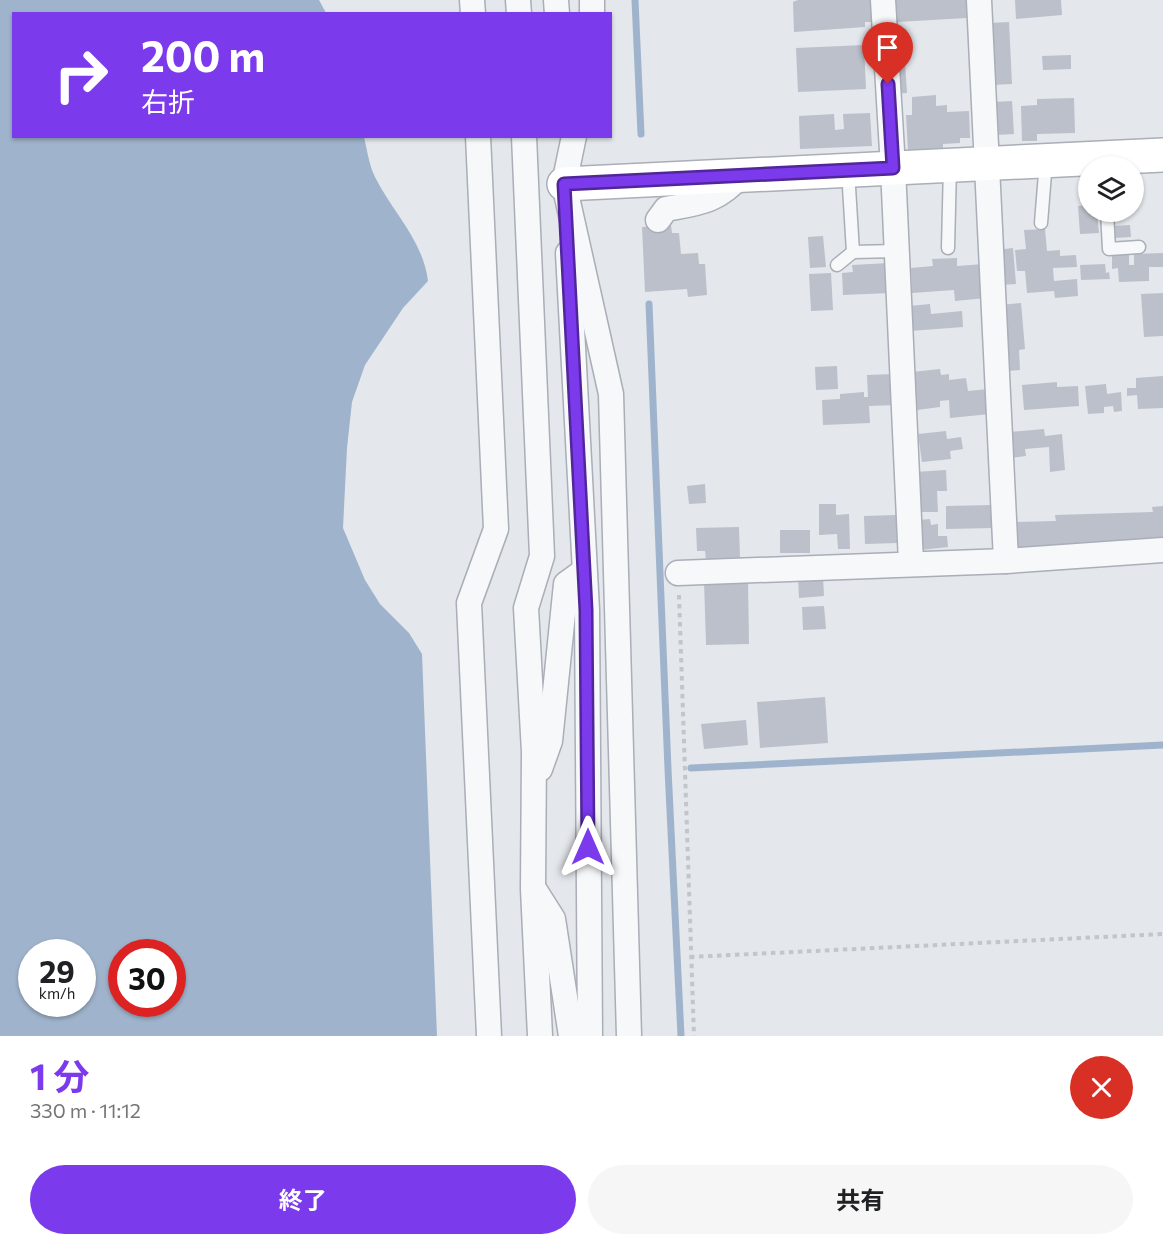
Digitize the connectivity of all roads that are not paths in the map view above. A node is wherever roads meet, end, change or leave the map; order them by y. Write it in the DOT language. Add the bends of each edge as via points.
graph roads {
  1 [pos="883,0"];
  2 [pos="979,0"];
  3 [pos="478,138"];
  4 [pos="524,138"];
  5 [pos="562,138"];
  6 [pos="574,138"];
  7 [pos="1163,155"];
  8 [pos="1144,157"];
  9 [pos="1047,160"];
  10 [pos="1078,161"];
  11 [pos="988,163"];
  12 [pos="950,165"];
  13 [pos="893,168"];
  14 [pos="848,170"];
  15 [pos="741,175"];
  16 [pos="564,184"];
  17 [pos="658,220"];
  18 [pos="1108,222"];
  19 [pos="1041,223"];
  20 [pos="1139,247"];
  21 [pos="948,248"];
  22 [pos="896,251"];
  23 [pos="853,252"];
  24 [pos="837,265"];
  25 [pos="1163,550"];
  26 [pos="1006,561"];
  27 [pos="911,563"];
  28 [pos="584,571"];
  29 [pos="678,573"];
  30 [pos="535,783"];
  31 [pos="533,889"];
  32 [pos="489,1036"];
  33 [pos="540,1036"];
  34 [pos="571,1036"];
  35 [pos="590,1036"];
  36 [pos="629,1036"];
  1 -- 13 [label="street"];
  2 -- 11 [label="street"];
  3 -- 32 [label="street" via="495,529 469,603"];
  4 -- 30 [label="street" via="542,556 526,608"];
  5 -- 16 [label="street"];
  6 -- 16 [label="street"];
  7 -- 8 [label="street"];
  9 -- 10 [label="street"];
  9 -- 11 [label="street"];
  9 -- 19 [label="lane"];
  11 -- 12 [label="street"];
  11 -- 26 [label="street"];
  12 -- 13 [label="street"];
  12 -- 21 [label="lane"];
  13 -- 14 [label="street"];
  13 -- 22 [label="street"];
  14 -- 15 [label="street"];
  14 -- 23 [label="lane"];
  15 -- 16 [label="street"];
  15 -- 17 [label="street" via="732,186 706,202 666,209"];
  16 -- 28 [label="street"];
  16 -- 36 [label="street" via="611,394"];
  18 -- 20 [label="lane" via="1109,249"];
  22 -- 23 [label="lane"];
  22 -- 27 [label="street"];
  23 -- 24 [label="lane"];
  25 -- 26 [label="street"];
  26 -- 27 [label="street"];
  27 -- 29 [label="street"];
  28 -- 30 [label="street" via="566,584 550,741"];
  28 -- 35 [label="street"];
  30 -- 31 [label="street"];
  31 -- 33 [label="street"];
  31 -- 34 [label="street" via="553,919"];
}
